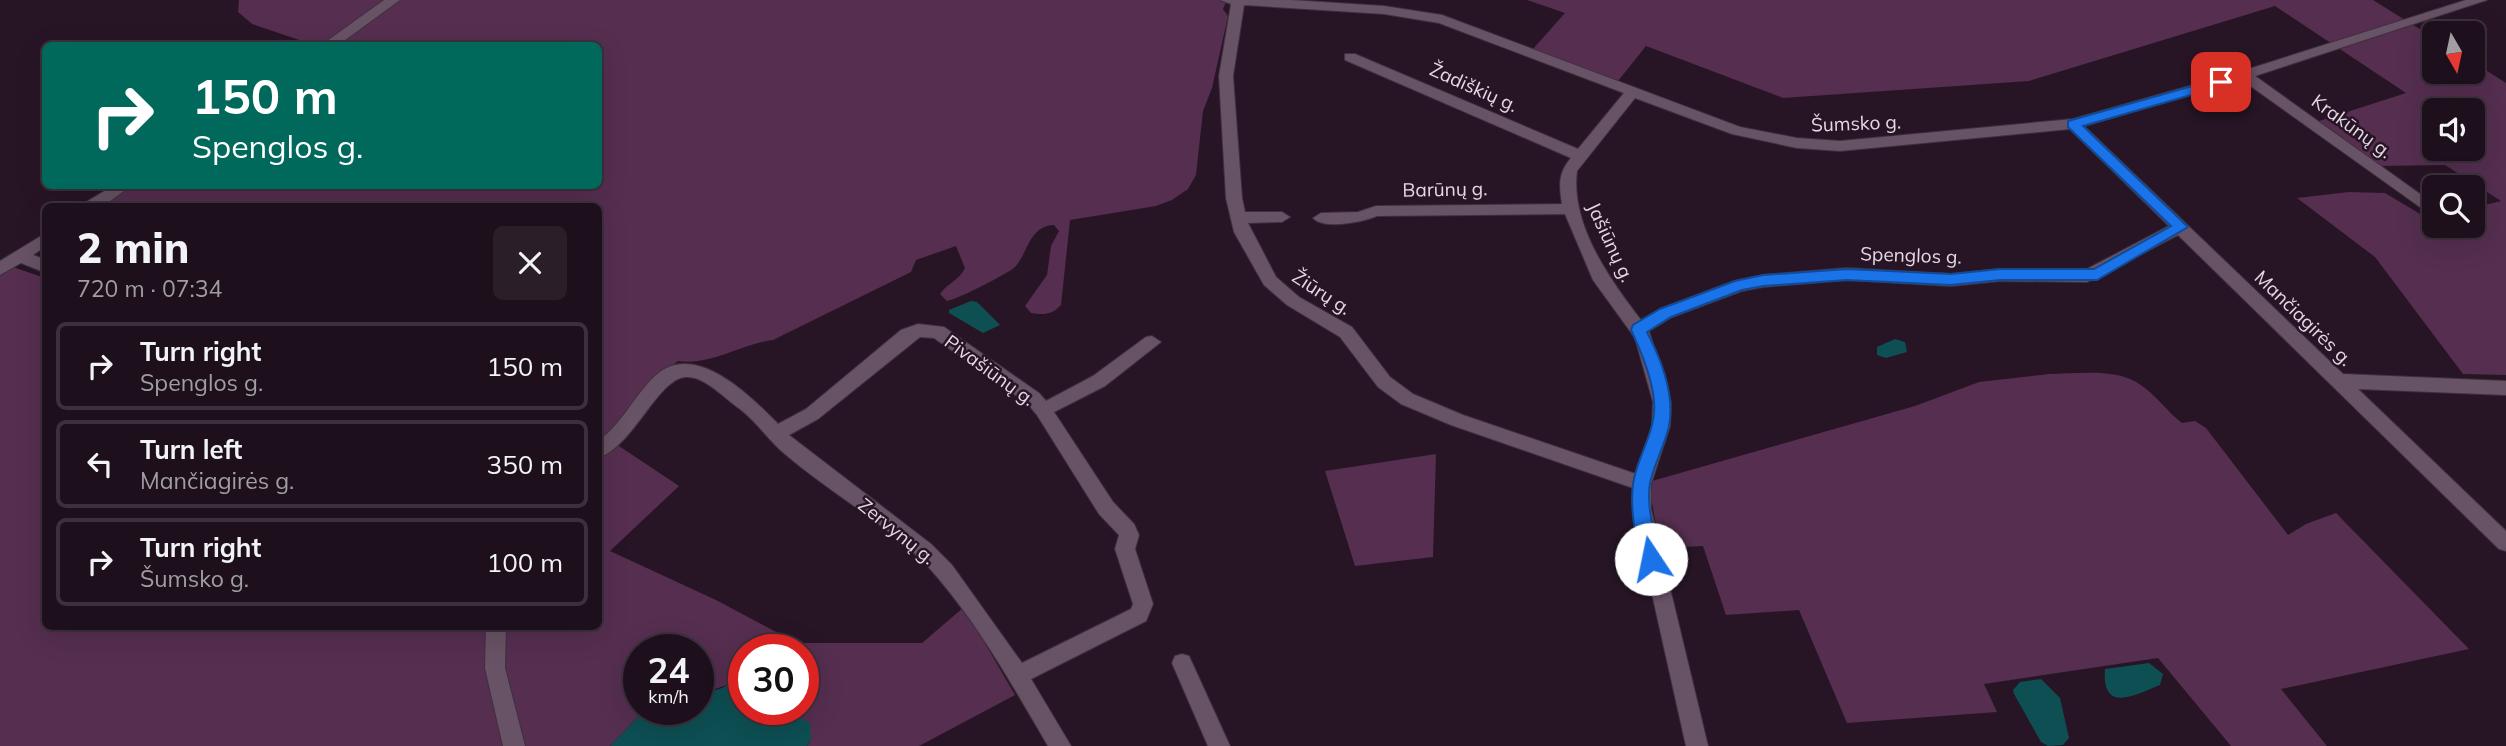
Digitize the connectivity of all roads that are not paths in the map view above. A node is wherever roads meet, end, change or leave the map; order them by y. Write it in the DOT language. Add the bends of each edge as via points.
graph roads {
  1 [pos="393,0"];
  2 [pos="2434,0"];
  3 [pos="2480,0"];
  4 [pos="1232,1"];
  5 [pos="2449,9"];
  6 [pos="333,42"];
  7 [pos="1350,57"];
  8 [pos="2244,75"];
  9 [pos="1633,92"];
  10 [pos="2073,124"];
  11 [pos="1580,156"];
  12 [pos="118,189"];
  13 [pos="96,203"];
  14 [pos="2422,203"];
  15 [pos="1571,209"];
  16 [pos="1282,217"];
  17 [pos="1238,218"];
  18 [pos="1321,218"];
  19 [pos="2181,227"];
  20 [pos="42,241"];
  21 [pos="20,256"];
  22 [pos="42,265"];
  23 [pos="0,270"];
  24 [pos="1639,330"];
  25 [pos="1152,342"];
  26 [pos="2339,381"];
  27 [pos="2506,388"];
  28 [pos="1043,410"];
  29 [pos="776,433"];
  30 [pos="602,448"];
  31 [pos="1642,484"];
  32 [pos="2506,543"];
  33 [pos="496,630"];
  34 [pos="1182,663"];
  35 [pos="1016,676"];
  36 [pos="513,746"];
  37 [pos="1060,746"];
  38 [pos="1219,746"];
  39 [pos="1697,746"];
  1 -- 6 [label="street"];
  2 -- 5 [label="street"];
  3 -- 5 [label="street, Šumsko g."];
  4 -- 9 [label="street, Šumsko g." via="1384,9 1443,19"];
  4 -- 17 [label="street, Žiūrų g." via="1225,85"];
  5 -- 8 [label="street, Šumsko g."];
  7 -- 11 [label="street, Žadiškių g."];
  8 -- 10 [label="street, Šumsko g."];
  8 -- 14 [label="street, Krakūnų g."];
  9 -- 10 [label="street, Šumsko g." via="1737,131 1818,146"];
  9 -- 11 [label="street, Jašiūnų g."];
  10 -- 19 [label="street, Mančiagirės g."];
  11 -- 15 [label="street, Jašiūnų g." via="1568,178"];
  12 -- 13 [label="street"];
  15 -- 18 [label="street, Barūnų g." via="1376,211"];
  15 -- 24 [label="street, Jašiūnų g." via="1601,280"];
  16 -- 17 [label="street"];
  17 -- 31 [label="street, Žiūrų g." via="1275,287 1346,332 1384,382 1407,399"];
  19 -- 24 [label="street, Spenglos g." via="2087,276 2000,275 1951,280 1847,274 1763,281 1666,313"];
  19 -- 26 [label="street, Mančiagirės g."];
  20 -- 21 [label="street"];
  21 -- 22 [label="street"];
  21 -- 23 [label="street"];
  24 -- 31 [label="street, Jašiūnų g." via="1663,413"];
  25 -- 28 [label="street" via="1099,381"];
  26 -- 27 [label="street"];
  26 -- 32 [label="street, Mančiagirės g."];
  28 -- 29 [label="street, Pivašiūnų g." via="1033,398 938,332 918,330 811,414"];
  28 -- 35 [label="street, Pivašiūnų g." via="1105,508 1127,530 1125,550 1143,604 1139,615"];
  29 -- 30 [label="street, Zervynų g." via="719,383 702,372 682,370 663,379 616,438"];
  29 -- 35 [label="street, Zervynų g." via="945,571 1002,649"];
  31 -- 39 [label="street, Jašiūnų g." via="1651,559"];
  33 -- 36 [label="street" via="495,668"];
  34 -- 38 [label="street"];
  35 -- 37 [label="street, Zervynų g."];
}
